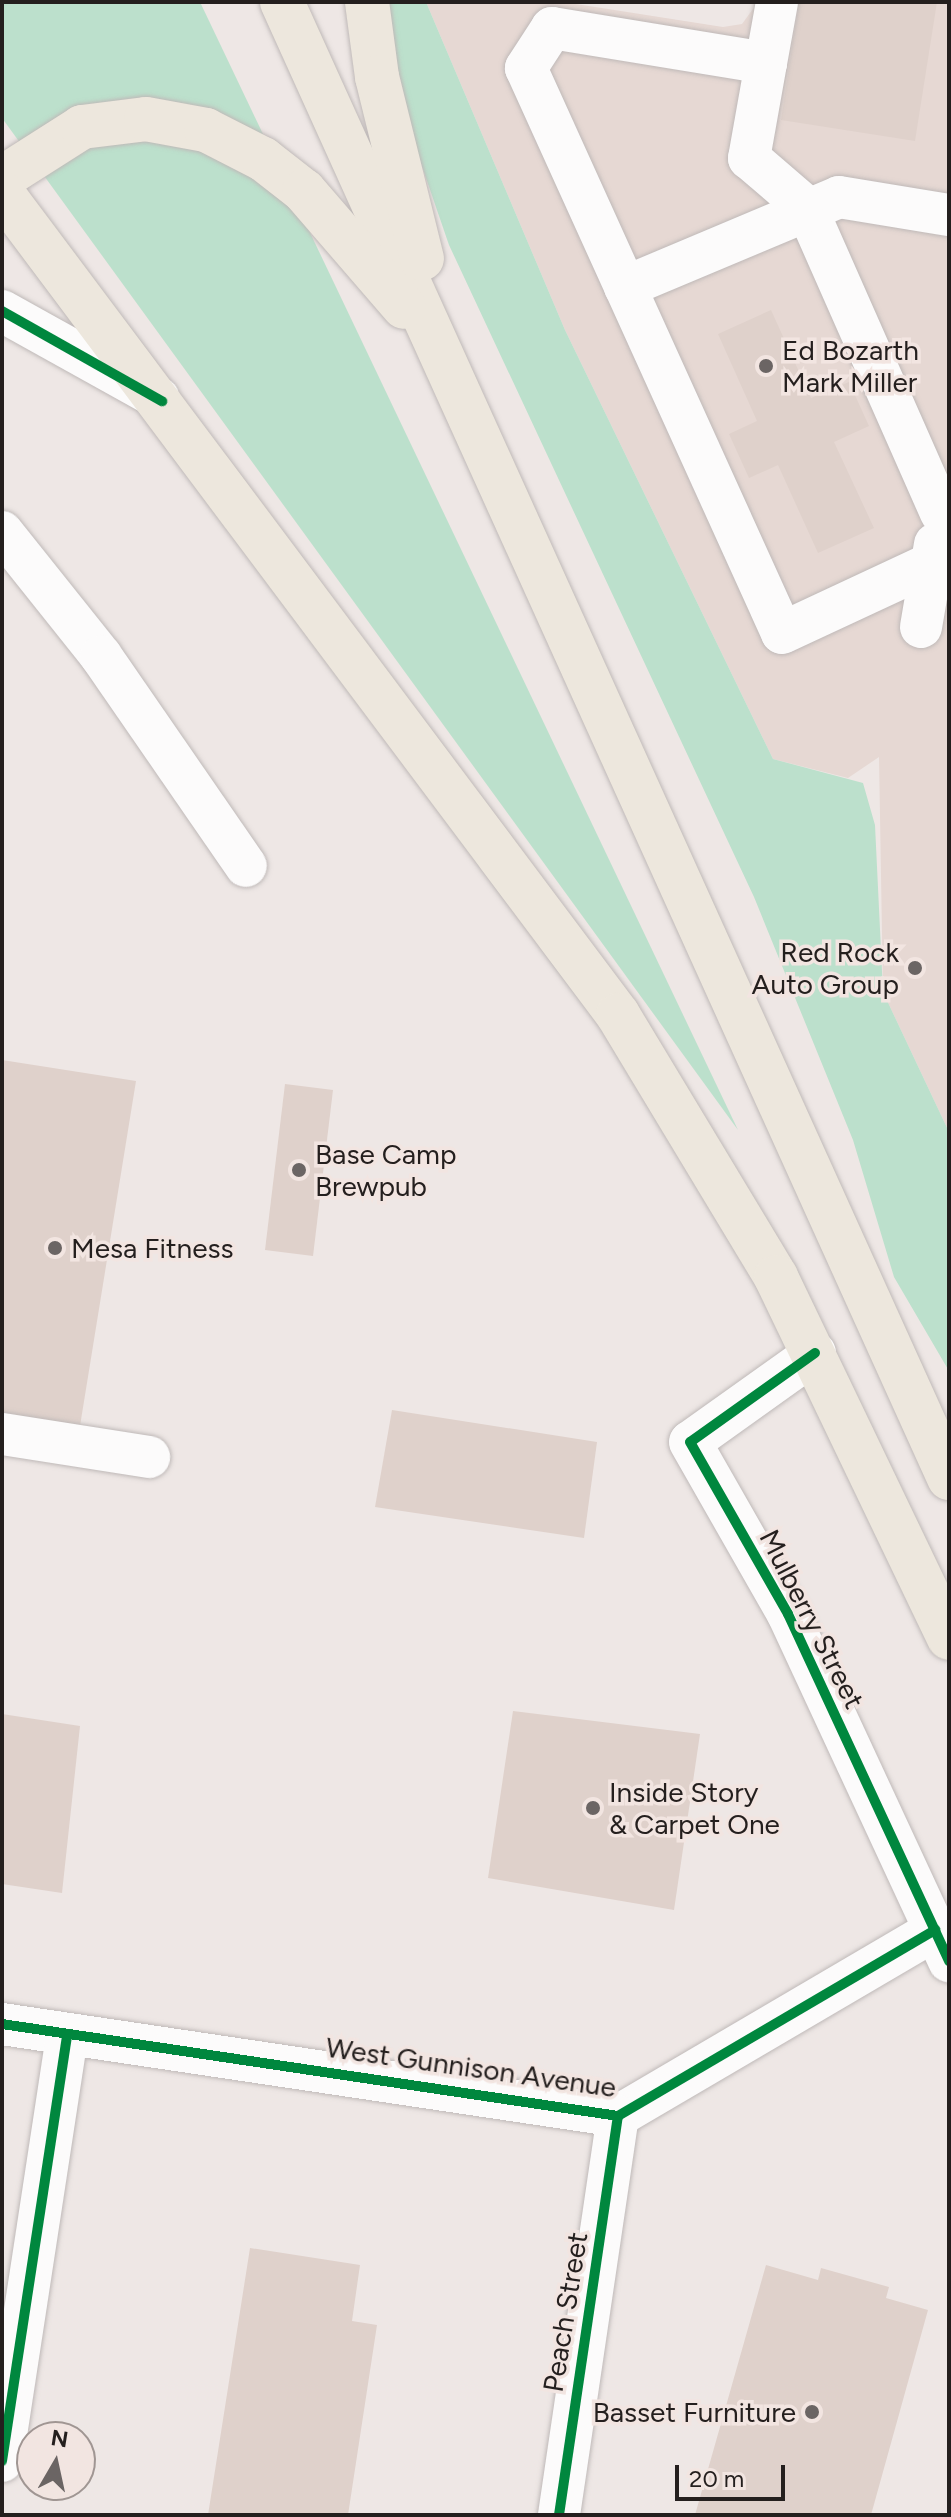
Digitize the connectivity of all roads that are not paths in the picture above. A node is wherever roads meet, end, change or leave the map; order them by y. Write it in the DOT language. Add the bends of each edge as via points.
graph roads {
  1 [pos="282,2"];
  2 [pos="367,2"];
  3 [pos="777,2"];
  4 [pos="766,63"];
  5 [pos="2,178"];
  6 [pos="2,193"];
  7 [pos="806,207"];
  8 [pos="949,215"];
  9 [pos="625,287"];
  10 [pos="2,311"];
  11 [pos="448,362"];
  12 [pos="162,401"];
  13 [pos="949,468"];
  14 [pos="2,532"];
  15 [pos="940,535"];
  16 [pos="921,627"];
  17 [pos="246,866"];
  18 [pos="815,1353"];
  19 [pos="2,1434"];
  20 [pos="149,1457"];
  21 [pos="949,1478"];
  22 [pos="949,1638"];
  23 [pos="942,1945"];
  24 [pos="2,2024"];
  25 [pos="67,2035"];
  26 [pos="618,2116"];
  27 [pos="2,2461"];
  28 [pos="559,2515"];
  1 -- 11 [label="highway"];
  2 -- 11 [label="highway" via="377,77"];
  3 -- 4 [label="street"];
  4 -- 7 [label="street" via="749,158"];
  4 -- 9 [label="street" via="552,28 526,68"];
  5 -- 11 [label="highway" via="57,138 115,120 177,123 232,141 336,221"];
  6 -- 12 [label="highway"];
  7 -- 8 [label="street" via="839,197"];
  7 -- 9 [label="street"];
  7 -- 15 [label="street"];
  9 -- 15 [label="street" via="782,633"];
  10 -- 12 [label="street"];
  11 -- 21 [label="highway"];
  12 -- 18 [label="highway" via="307,605 618,1015"];
  13 -- 15 [label="street"];
  14 -- 17 [label="street" via="101,656"];
  15 -- 16 [label="street"];
  18 -- 22 [label="highway"];
  18 -- 23 [label="street, Mulberry Street" via="690,1442 788,1614"];
  19 -- 20 [label="street"];
  23 -- 26 [label="street, West Gunnison Avenue"];
  24 -- 25 [label="street, West Gunnison Avenue"];
  25 -- 26 [label="street, West Gunnison Avenue"];
  25 -- 27 [label="street"];
  26 -- 28 [label="street, Peach Street"];
}
